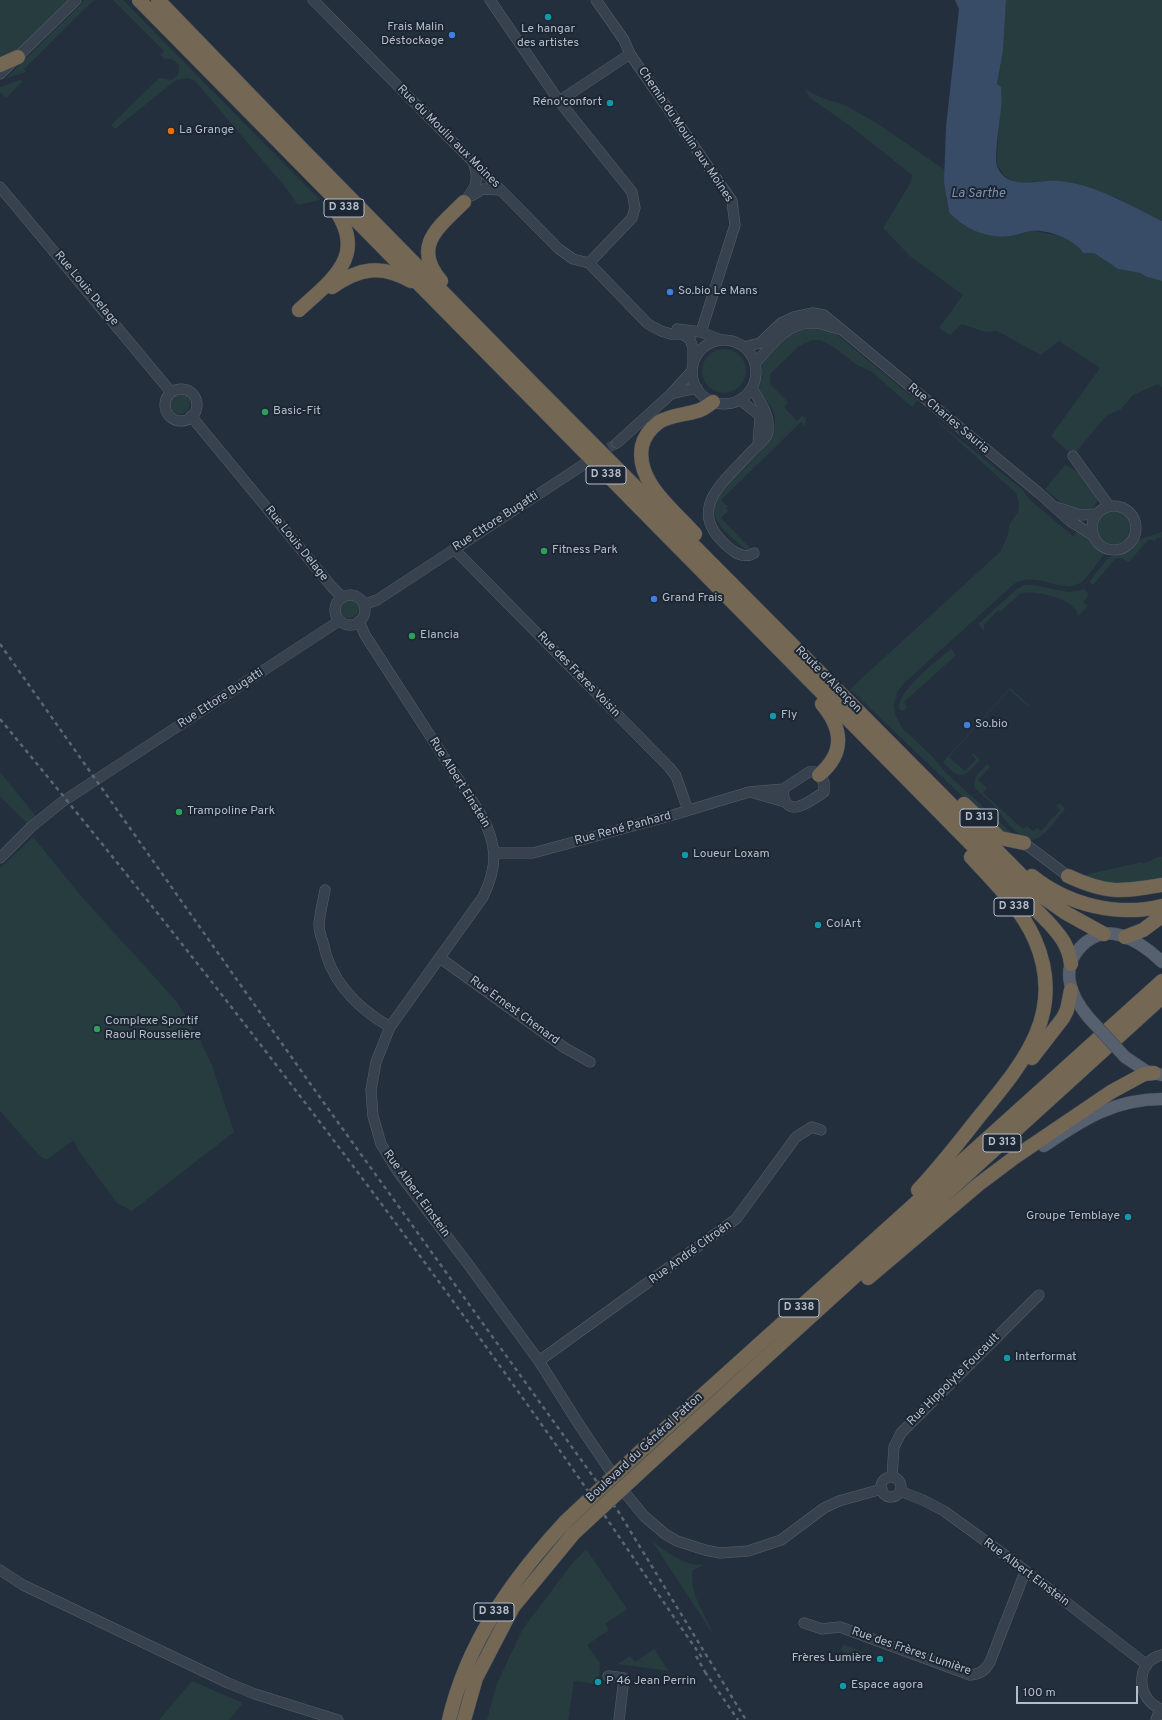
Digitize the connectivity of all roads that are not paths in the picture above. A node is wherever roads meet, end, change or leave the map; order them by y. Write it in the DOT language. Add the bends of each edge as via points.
graph roads {
  1 [pos="76,0"];
  2 [pos="139,0"];
  3 [pos="158,0"];
  4 [pos="171,0"];
  5 [pos="313,0"];
  6 [pos="490,0"];
  7 [pos="596,0"];
  8 [pos="630,54"];
  9 [pos="18,57"];
  10 [pos="1,70"];
  11 [pos="559,101"];
  12 [pos="265,127"];
  13 [pos="304,151"];
  14 [pos="474,163"];
  15 [pos="0,187"];
  16 [pos="500,190"];
  17 [pos="464,202"];
  18 [pos="589,263"];
  19 [pos="423,289"];
  20 [pos="842,330"];
  21 [pos="661,331"];
  22 [pos="701,332"];
  23 [pos="722,340"];
  24 [pos="744,347"];
  25 [pos="756,364"];
  26 [pos="693,368"];
  27 [pos="533,384"];
  28 [pos="697,388"];
  29 [pos="752,388"];
  30 [pos="171,392"];
  31 [pos="671,394"];
  32 [pos="740,400"];
  33 [pos="713,402"];
  34 [pos="191,416"];
  35 [pos="617,443"];
  36 [pos="758,445"];
  37 [pos="1072,456"];
  38 [pos="586,463"];
  39 [pos="1109,506"];
  40 [pos="1054,507"];
  41 [pos="1097,514"];
  42 [pos="1094,536"];
  43 [pos="454,549"];
  44 [pos="754,553"];
  45 [pos="342,597"];
  46 [pos="365,604"];
  47 [pos="339,621"];
  48 [pos="359,621"];
  49 [pos="785,637"];
  50 [pos="789,661"];
  51 [pos="850,723"];
  52 [pos="819,775"];
  53 [pos="783,789"];
  54 [pos="936,789"];
  55 [pos="749,792"];
  56 [pos="785,802"];
  57 [pos="688,810"];
  58 [pos="968,821"];
  59 [pos="1024,843"];
  60 [pos="495,853"];
  61 [pos="0,858"];
  62 [pos="1068,876"];
  63 [pos="1162,885"];
  64 [pos="324,890"];
  65 [pos="1162,906"];
  66 [pos="1162,916"];
  67 [pos="1104,934"];
  68 [pos="1125,937"];
  69 [pos="440,958"];
  70 [pos="1160,960"];
  71 [pos="1071,964"];
  72 [pos="1162,980"];
  73 [pos="1072,990"];
  74 [pos="1162,997"];
  75 [pos="390,1027"];
  76 [pos="590,1062"];
  77 [pos="1158,1074"];
  78 [pos="1162,1099"];
  79 [pos="973,1124"];
  80 [pos="821,1130"];
  81 [pos="979,1184"];
  82 [pos="897,1219"];
  83 [pos="1039,1295"];
  84 [pos="539,1361"];
  85 [pos="742,1378"];
  86 [pos="892,1477"];
  87 [pos="882,1489"];
  88 [pos="900,1491"];
  89 [pos="0,1570"];
  90 [pos="1025,1572"];
  91 [pos="804,1623"];
  92 [pos="1162,1655"];
  93 [pos="1147,1665"];
  94 [pos="608,1676"];
  95 [pos="1161,1709"];
  96 [pos="338,1720"];
  97 [pos="449,1720"];
  98 [pos="464,1720"];
  99 [pos="619,1720"];
  100 [pos="1156,1720"];
  1 -- 9 [label="street"];
  2 -- 12 [label="highway, D 338"];
  3 -- 13 [label="highway, D 338"];
  4 -- 13 [label="highway"];
  5 -- 14 [label="street, Rue du Moulin aux Moines"];
  6 -- 11 [label="street"];
  7 -- 8 [label="street, Chemin du Moulin aux Moines" via="624,40"];
  8 -- 11 [label="street"];
  8 -- 22 [label="street, Chemin du Moulin aux Moines" via="732,201 735,225"];
  9 -- 10 [label="highway"];
  11 -- 18 [label="street" via="632,192 635,201 632,218"];
  12 -- 19 [label="highway, D 338"];
  12 -- 19 [label="highway" via="283,154 322,192 347,231 348,252 339,272 299,310 350,275 360,272 381,270 394,273"];
  13 -- 27 [label="highway, D 338"];
  14 -- 16 [label="street, Rue du Moulin aux Moines"];
  14 -- 17 [label="street" via="477,183"];
  15 -- 30 [label="street, Rue Louis Delage"];
  16 -- 17 [label="street" via="483,189"];
  16 -- 18 [label="street, Rue du Moulin aux Moines" via="565,255"];
  17 -- 27 [label="highway" via="432,236 428,252 431,267 504,346"];
  18 -- 21 [label="street, Rue du Moulin aux Moines" via="648,324"];
  19 -- 50 [label="highway, D 338"];
  20 -- 24 [label="street, Rue Charles Sauria" via="824,315 806,314 785,321 760,343"];
  20 -- 25 [label="street, Rue Charles Sauria" via="814,322 796,326 781,336"];
  20 -- 40 [label="street, Rue Charles Sauria"];
  21 -- 22 [label="street" via="677,329"];
  21 -- 26 [label="street, Rue du Moulin aux Moines" via="682,334 691,340"];
  22 -- 23 [label="street"];
  23 -- 24 [label="street" via="731,340"];
  23 -- 26 [label="street" via="712,342 703,348 696,356"];
  24 -- 25 [label="street"];
  25 -- 29 [label="street" via="756,378"];
  26 -- 28 [label="street"];
  26 -- 31 [label="street"];
  27 -- 49 [label="highway, D 338"];
  28 -- 31 [label="street"];
  28 -- 33 [label="street" via="705,398"];
  29 -- 32 [label="street"];
  29 -- 36 [label="street" via="769,418 767,435"];
  30 -- 34 [label="street" via="184,389 192,394 196,405"];
  30 -- 34 [label="street" via="165,404 170,416 178,420"];
  31 -- 35 [label="street"];
  32 -- 33 [label="street" via="731,404"];
  32 -- 36 [label="street" via="760,418"];
  33 -- 49 [label="highway" via="699,411 658,423 643,441 642,464 652,486 763,608"];
  34 -- 45 [label="street, Rue Louis Delage"];
  36 -- 44 [label="street" via="726,479 711,498 707,508 712,529 726,545 741,555 749,556"];
  37 -- 39 [label="street"];
  38 -- 43 [label="street, Rue Ettore Bugatti"];
  39 -- 41 [label="street"];
  39 -- 42 [label="street" via="1121,507 1130,513 1136,525 1134,539 1124,548 1112,550 1101,546"];
  40 -- 41 [label="street, Rue Charles Sauria" via="1080,515"];
  40 -- 42 [label="street, Rue Charles Sauria"];
  41 -- 42 [label="street" via="1093,523"];
  43 -- 46 [label="street, Rue Ettore Bugatti" via="377,600"];
  43 -- 57 [label="street, Rue des Frères Voisin" via="669,767 676,776"];
  45 -- 46 [label="street" via="357,596"];
  45 -- 47 [label="street" via="335,608"];
  46 -- 48 [label="street" via="364,615"];
  47 -- 48 [label="street" via="349,625"];
  47 -- 61 [label="street, Rue Ettore Bugatti" via="102,775 39,820"];
  48 -- 60 [label="street, Rue Albert Einstein" via="365,635 484,820"];
  49 -- 54 [label="highway, Route d'Alençon / D 338"];
  50 -- 51 [label="highway, D 338"];
  50 -- 52 [label="highway" via="796,676 830,714 838,732 833,762"];
  51 -- 71 [label="highway, D 338" via="867,737 1060,935 1069,951"];
  51 -- 79 [label="highway, D 338" via="1021,915 1040,953 1046,989 1039,1030 1018,1068"];
  52 -- 53 [label="street" via="808,772"];
  52 -- 56 [label="street" via="824,782 824,792 801,807"];
  53 -- 55 [label="street, Rue René Panhard"];
  53 -- 56 [label="street"];
  54 -- 58 [label="highway, D 338"];
  54 -- 59 [label="highway, D 313" via="954,795 1000,838"];
  55 -- 56 [label="street"];
  55 -- 57 [label="street, Rue René Panhard"];
  57 -- 60 [label="street, Rue René Panhard" via="533,853"];
  58 -- 65 [label="highway, D 313" via="976,821 1041,884 1077,901 1092,907 1114,910"];
  58 -- 67 [label="highway, D 338" via="1043,897 1077,920"];
  59 -- 62 [label="street, D 313"];
  60 -- 69 [label="street, Rue Albert Einstein" via="492,877 483,897"];
  62 -- 63 [label="highway, D 313" via="1090,886 1110,890"];
  64 -- 75 [label="street" via="319,925 325,954 352,999 372,1017"];
  66 -- 68 [label="highway" via="1143,930"];
  67 -- 68 [label="main road"];
  67 -- 71 [label="main road" via="1094,937 1082,946"];
  68 -- 70 [label="main road"];
  69 -- 75 [label="street, Rue Albert Einstein"];
  69 -- 76 [label="street, Rue Ernest Chenard" via="565,1048"];
  71 -- 73 [label="main road" via="1069,978"];
  72 -- 82 [label="highway, D 313"];
  73 -- 77 [label="main road, bridge" via="1075,1000 1089,1018 1125,1057 1138,1066"];
  73 -- 79 [label="highway" via="1067,1010 1058,1026 1015,1081"];
  74 -- 85 [label="highway, D 313" via="860,1274"];
  75 -- 84 [label="street, Rue Albert Einstein" via="376,1062 371,1090 373,1116 381,1144 398,1172"];
  77 -- 81 [label="highway, D 338" via="1144,1074 1112,1092"];
  78 -- 81 [label="main road, D 338" via="1113,1106 1079,1122 991,1181"];
  79 -- 82 [label="highway, D 338" via="906,1202"];
  80 -- 84 [label="street, Rue André Citroën" via="812,1127 796,1137 736,1219"];
  81 -- 85 [label="highway, D 338" via="773,1358"];
  82 -- 97 [label="highway, Boulevard du Général Patton / D 338, bridge" via="566,1520 526,1565 490,1619 467,1665"];
  83 -- 86 [label="street, Rue Hippolyte Foucault" via="901,1433 894,1447"];
  84 -- 87 [label="street, Rue Albert Einstein" via="636,1507 655,1526 677,1541 720,1552 748,1551 781,1540 820,1511 839,1501"];
  85 -- 98 [label="highway, Boulevard du Général Patton / D 338, bridge" via="574,1533 513,1607 476,1678"];
  86 -- 87 [label="street" via="884,1480"];
  86 -- 88 [label="street" via="900,1482"];
  87 -- 88 [label="street" via="888,1496"];
  88 -- 90 [label="street, Rue Albert Einstein" via="944,1511"];
  89 -- 96 [label="street" via="23,1585 228,1683 254,1694"];
  90 -- 91 [label="street, Rue des Frères Lumière" via="990,1662 983,1671 976,1674 970,1675 840,1627 822,1629"];
  90 -- 93 [label="street, Rue Albert Einstein"];
  92 -- 93 [label="street"];
  93 -- 95 [label="street" via="1142,1674 1142,1690 1146,1699"];
  94 -- 99 [label="street" via="624,1678"];
  95 -- 100 [label="street"];
}
